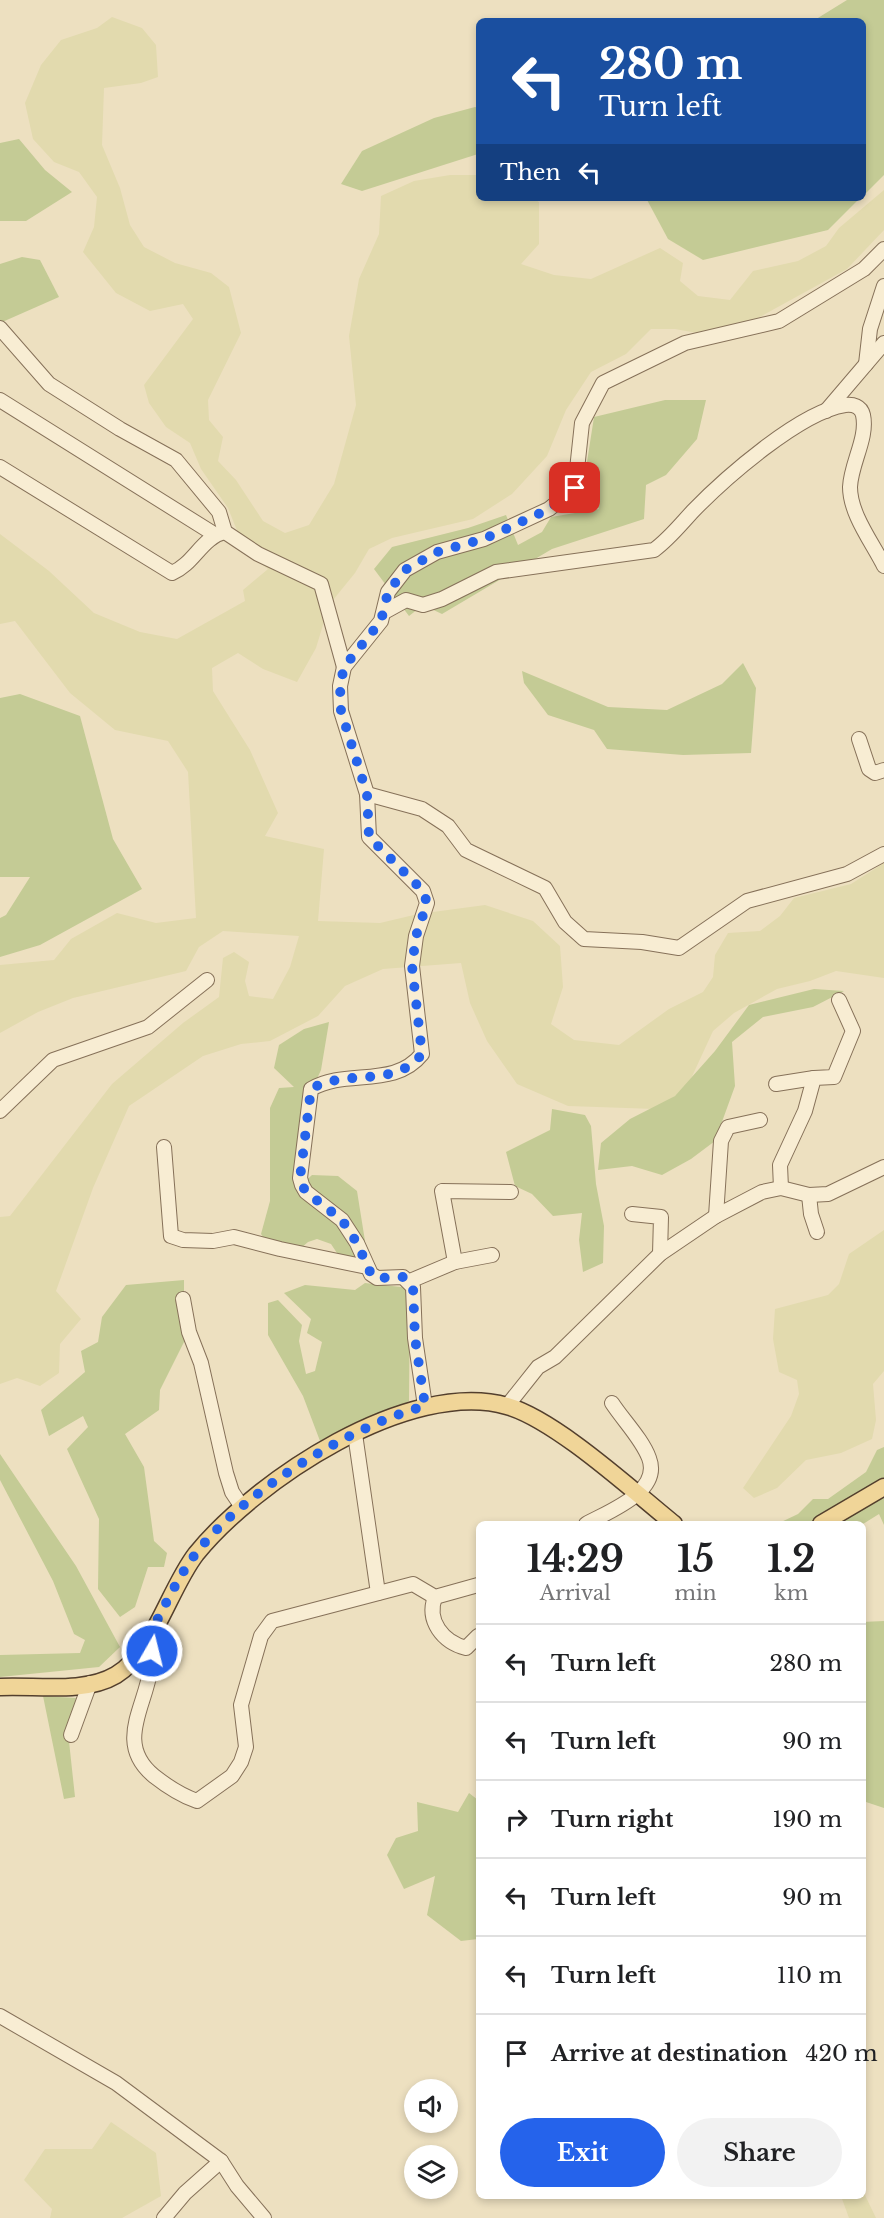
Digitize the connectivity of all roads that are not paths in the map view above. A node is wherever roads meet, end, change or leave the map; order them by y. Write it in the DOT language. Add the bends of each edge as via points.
graph roads {
  1 [pos="884,249"];
  2 [pos="884,286"];
  3 [pos="0,327"];
  4 [pos="883,346"];
  5 [pos="866,364"];
  6 [pos="0,400"];
  7 [pos="826,411"];
  8 [pos="0,468"];
  9 [pos="220,533"];
  10 [pos="884,566"];
  11 [pos="386,611"];
  12 [pos="344,667"];
  13 [pos="860,739"];
  14 [pos="884,770"];
  15 [pos="367,794"];
  16 [pos="884,854"];
  17 [pos="207,980"];
  18 [pos="839,1000"];
  19 [pos="814,1078"];
  20 [pos="776,1084"];
  21 [pos="0,1111"];
  22 [pos="760,1120"];
  23 [pos="164,1147"];
  24 [pos="884,1167"];
  25 [pos="781,1188"];
  26 [pos="512,1192"];
  27 [pos="809,1195"];
  28 [pos="632,1214"];
  29 [pos="716,1216"];
  30 [pos="817,1232"];
  31 [pos="660,1254"];
  32 [pos="492,1255"];
  33 [pos="455,1262"];
  34 [pos="367,1267"];
  35 [pos="410,1281"];
  36 [pos="183,1299"];
  37 [pos="612,1403"];
  38 [pos="425,1406"];
  39 [pos="507,1406"];
  40 [pos="355,1434"];
  41 [pos="884,1487"];
  42 [pos="638,1494"];
  43 [pos="242,1507"];
  44 [pos="591,1521"];
  45 [pos="670,1521"];
  46 [pos="826,1521"];
  47 [pos="476,1586"];
  48 [pos="378,1593"];
  49 [pos="435,1597"];
  50 [pos="476,1638"];
  51 [pos="147,1639"];
  52 [pos="90,1683"];
  53 [pos="1,1688"];
  54 [pos="71,1735"];
  55 [pos="0,2016"];
  56 [pos="221,2162"];
  57 [pos="164,2218"];
  58 [pos="264,2218"];
  1 -- 11 [label="street" via="864,270 779,321 685,343 603,382 582,423 575,488 549,509 484,539 437,552 405,570 388,592"];
  2 -- 5 [label="street" via="870,328"];
  3 -- 9 [label="street" via="49,384 176,460 219,512"];
  4 -- 5 [label="street"];
  5 -- 7 [label="street"];
  6 -- 9 [label="street"];
  7 -- 10 [label="street" via="850,405 863,412 850,485 852,504"];
  7 -- 11 [label="street" via="765,449 654,550 496,572 442,599 423,605 406,600"];
  8 -- 9 [label="street" via="172,573 182,569"];
  9 -- 12 [label="street" via="321,584"];
  11 -- 12 [label="street"];
  12 -- 15 [label="street" via="341,711"];
  13 -- 14 [label="street" via="869,769 875,773"];
  15 -- 16 [label="street" via="422,809 448,826 466,850 545,888 565,922 584,939 679,948 747,901 847,874"];
  15 -- 34 [label="street" via="369,837 423,891 427,903 416,936 412,966 422,1054 412,1067 398,1073 322,1083 311,1089 300,1178 306,1192 342,1220"];
  17 -- 21 [label="street" via="148,1027 53,1060"];
  18 -- 19 [label="street" via="853,1031 834,1077"];
  19 -- 20 [label="street"];
  19 -- 25 [label="street" via="806,1111 780,1166"];
  22 -- 29 [label="street" via="728,1127 724,1134"];
  23 -- 34 [label="street" via="171,1236 213,1241 234,1237"];
  24 -- 27 [label="street" via="828,1194"];
  25 -- 27 [label="street"];
  25 -- 29 [label="street" via="762,1192"];
  26 -- 33 [label="street" via="442,1191"];
  27 -- 30 [label="street"];
  28 -- 31 [label="street" via="661,1217"];
  29 -- 31 [label="street"];
  31 -- 39 [label="street" via="555,1357 538,1367"];
  32 -- 33 [label="street"];
  33 -- 35 [label="street"];
  34 -- 35 [label="street" via="377,1278 403,1277"];
  35 -- 38 [label="street"];
  36 -- 43 [label="street" via="226,1473"];
  37 -- 42 [label="street" via="650,1459 650,1478"];
  38 -- 39 [label="main road" via="461,1401"];
  38 -- 40 [label="main road"];
  39 -- 42 [label="main road" via="532,1417"];
  40 -- 43 [label="main road" via="320,1452"];
  40 -- 48 [label="street"];
  41 -- 46 [label="main road"];
  42 -- 44 [label="street"];
  42 -- 45 [label="main road"];
  43 -- 51 [label="main road" via="190,1562"];
  47 -- 49 [label="street"];
  48 -- 49 [label="street" via="413,1584"];
  48 -- 51 [label="street" via="272,1621 261,1636 241,1705 246,1747 241,1762 232,1776 197,1801 177,1794 147,1770 135,1754 135,1720 151,1676 152,1651"];
  49 -- 50 [label="street" via="430,1609 435,1624 450,1644 466,1648"];
  51 -- 52 [label="main road" via="118,1673"];
  52 -- 53 [label="main road"];
  52 -- 54 [label="street"];
  55 -- 56 [label="street" via="116,2083"];
  56 -- 57 [label="street" via="185,2193"];
  56 -- 58 [label="street"];
}
